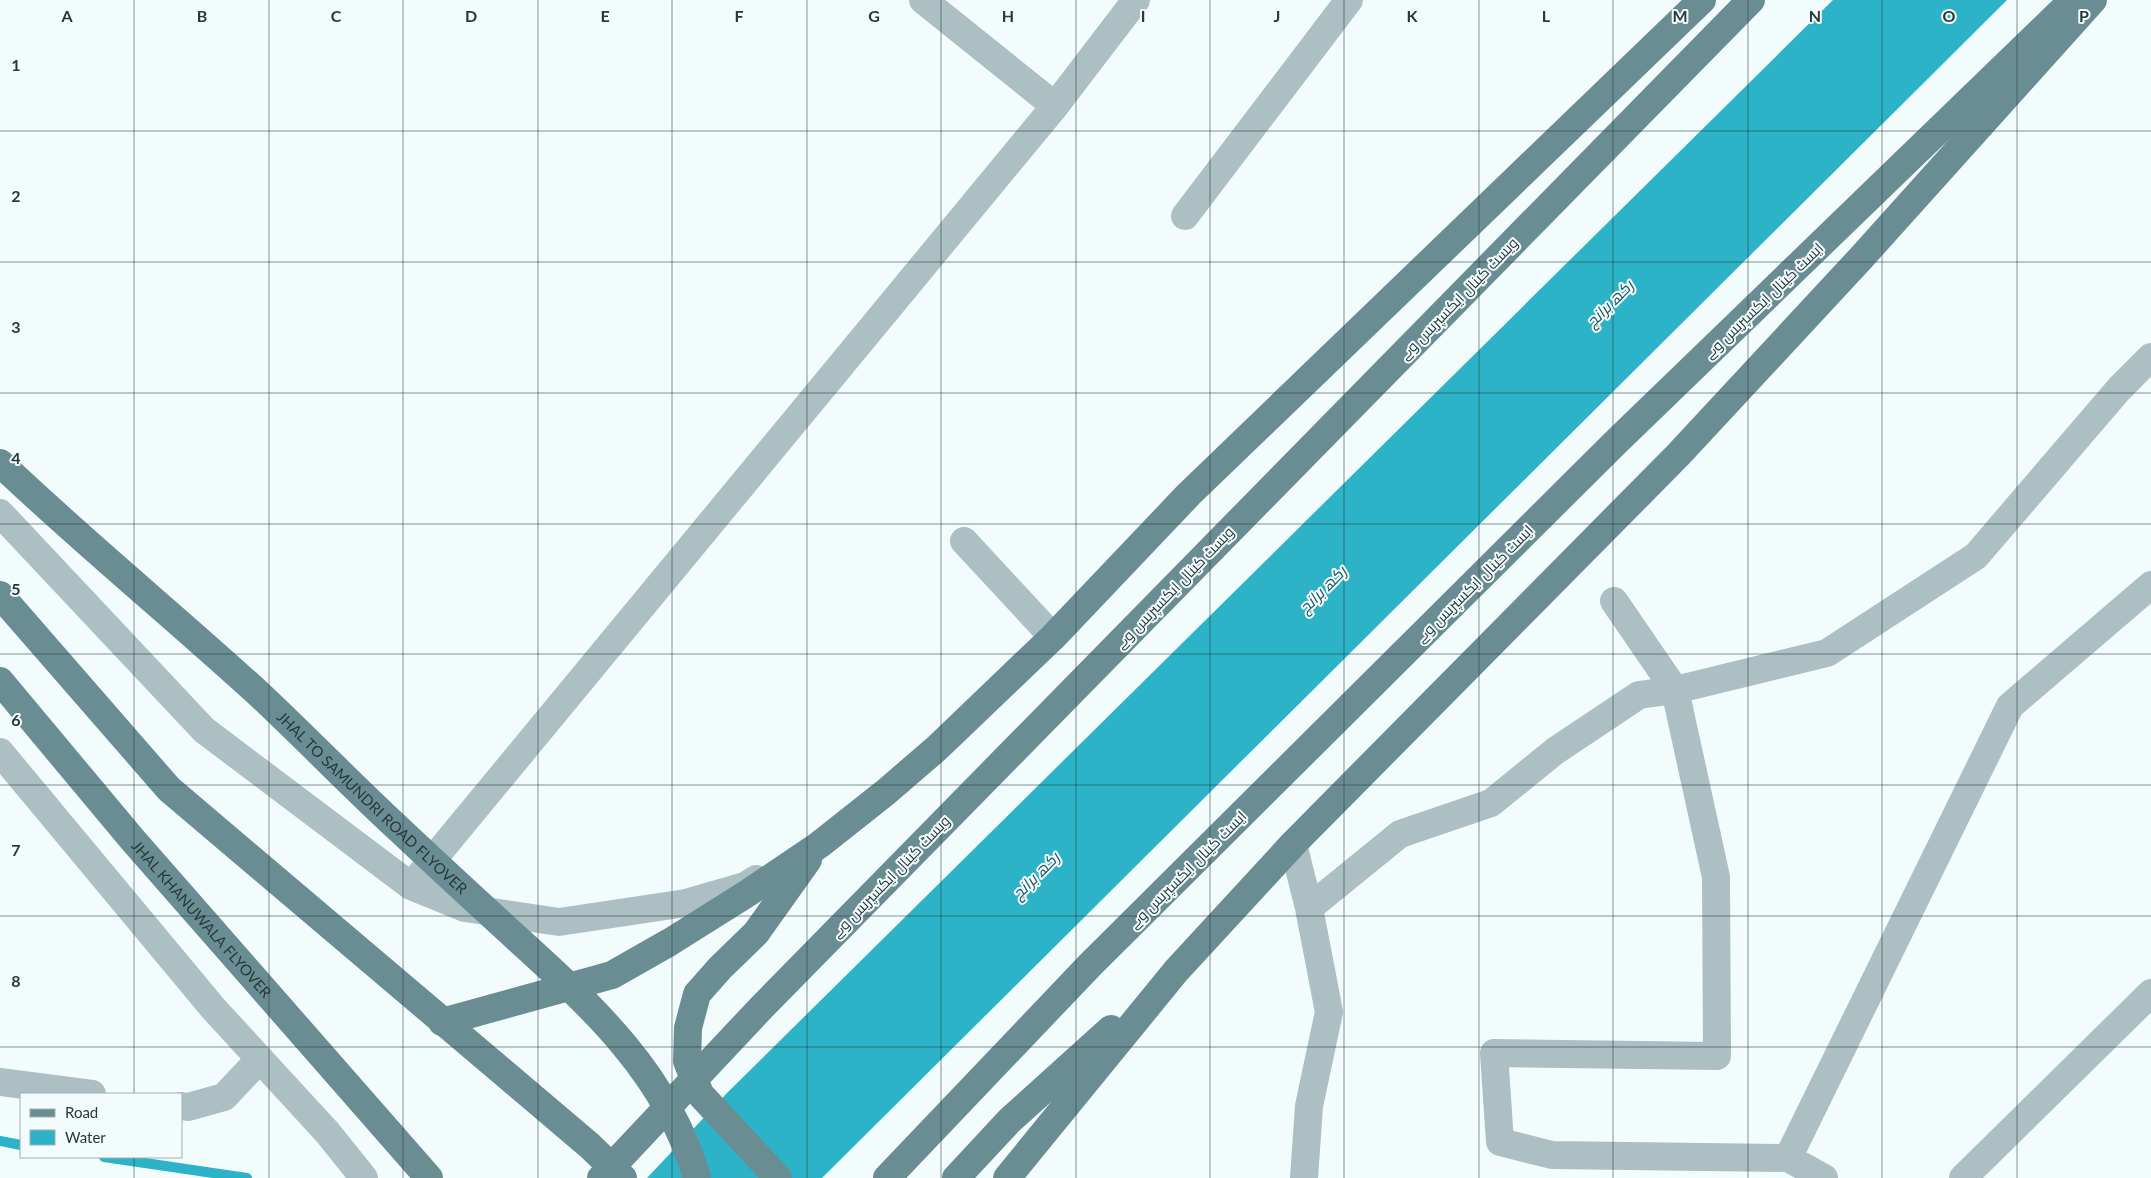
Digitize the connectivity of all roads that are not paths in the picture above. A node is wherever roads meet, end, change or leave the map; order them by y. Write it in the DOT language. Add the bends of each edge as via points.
graph roads {
  1 [pos="924,0"];
  2 [pos="1136,0"];
  3 [pos="1349,0"];
  4 [pos="1702,0"];
  5 [pos="1751,0"];
  6 [pos="2073,0"];
  7 [pos="2093,0"];
  8 [pos="1055,106"];
  9 [pos="1185,216"];
  10 [pos="2151,356"];
  11 [pos="0,463"];
  12 [pos="0,513"];
  13 [pos="964,541"];
  14 [pos="2151,585"];
  15 [pos="0,595"];
  16 [pos="1614,601"];
  17 [pos="1053,637"];
  18 [pos="0,681"];
  19 [pos="1675,690"];
  20 [pos="0,752"];
  21 [pos="886,792"];
  22 [pos="1293,844"];
  23 [pos="819,845"];
  24 [pos="411,886"];
  25 [pos="1310,908"];
  26 [pos="1176,971"];
  27 [pos="2151,993"];
  28 [pos="442,1022"];
  29 [pos="260,1059"];
  30 [pos="0,1082"];
  31 [pos="84,1093"];
  32 [pos="182,1106"];
  33 [pos="1788,1158"];
  34 [pos="956,1177"];
  35 [pos="364,1178"];
  36 [pos="429,1178"];
  37 [pos="601,1178"];
  38 [pos="623,1178"];
  39 [pos="697,1178"];
  40 [pos="778,1178"];
  41 [pos="887,1178"];
  42 [pos="1007,1178"];
  43 [pos="1304,1178"];
  44 [pos="1824,1178"];
  45 [pos="1963,1178"];
  1 -- 8 [label="street"];
  2 -- 8 [label="street"];
  3 -- 9 [label="street"];
  4 -- 17 [label="main road" via="1189,494"];
  5 -- 37 [label="main road, ویسٹ کینال ایکسپریس وے" via="761,1008"];
  6 -- 41 [label="main road, ایسٹ کینال ایکسپریس وے" via="1601,457 1090,965"];
  7 -- 22 [label="main road" via="1861,258 1678,454"];
  8 -- 24 [label="street"];
  10 -- 19 [label="street" via="1976,556 1827,653"];
  11 -- 39 [label="main road, JHAL TO SAMUNDRI ROAD FLYOVER" via="261,696 390,822 561,978 640,1063 658,1089 678,1128"];
  12 -- 24 [label="street" via="204,730"];
  13 -- 17 [label="street"];
  14 -- 33 [label="street" via="2010,706"];
  15 -- 28 [label="main road" via="170,789"];
  16 -- 19 [label="street"];
  17 -- 21 [label="main road"];
  18 -- 36 [label="main road, JHAL KHANUWALA FLYOVER" via="132,839"];
  19 -- 25 [label="street" via="1638,695 1555,751 1491,803 1400,834"];
  19 -- 33 [label="street" via="1716,877 1717,1056 1494,1053 1500,1142 1552,1155"];
  20 -- 29 [label="street" via="213,1008"];
  21 -- 23 [label="main road"];
  21 -- 24 [label="street" via="744,886 686,903 558,922 466,908"];
  22 -- 25 [label="street"];
  22 -- 26 [label="main road"];
  23 -- 28 [label="main road" via="670,942 612,975"];
  23 -- 40 [label="main road" via="756,934 697,994 688,1028 687,1061 700,1094"];
  25 -- 43 [label="street" via="1329,1012 1309,1106"];
  26 -- 34 [label="main road" via="1008,1121"];
  26 -- 42 [label="main road"];
  27 -- 45 [label="street"];
  28 -- 38 [label="main road" via="590,1146"];
  29 -- 32 [label="street" via="224,1097"];
  29 -- 35 [label="street"];
  30 -- 31 [label="street"];
  33 -- 44 [label="street"];
}
